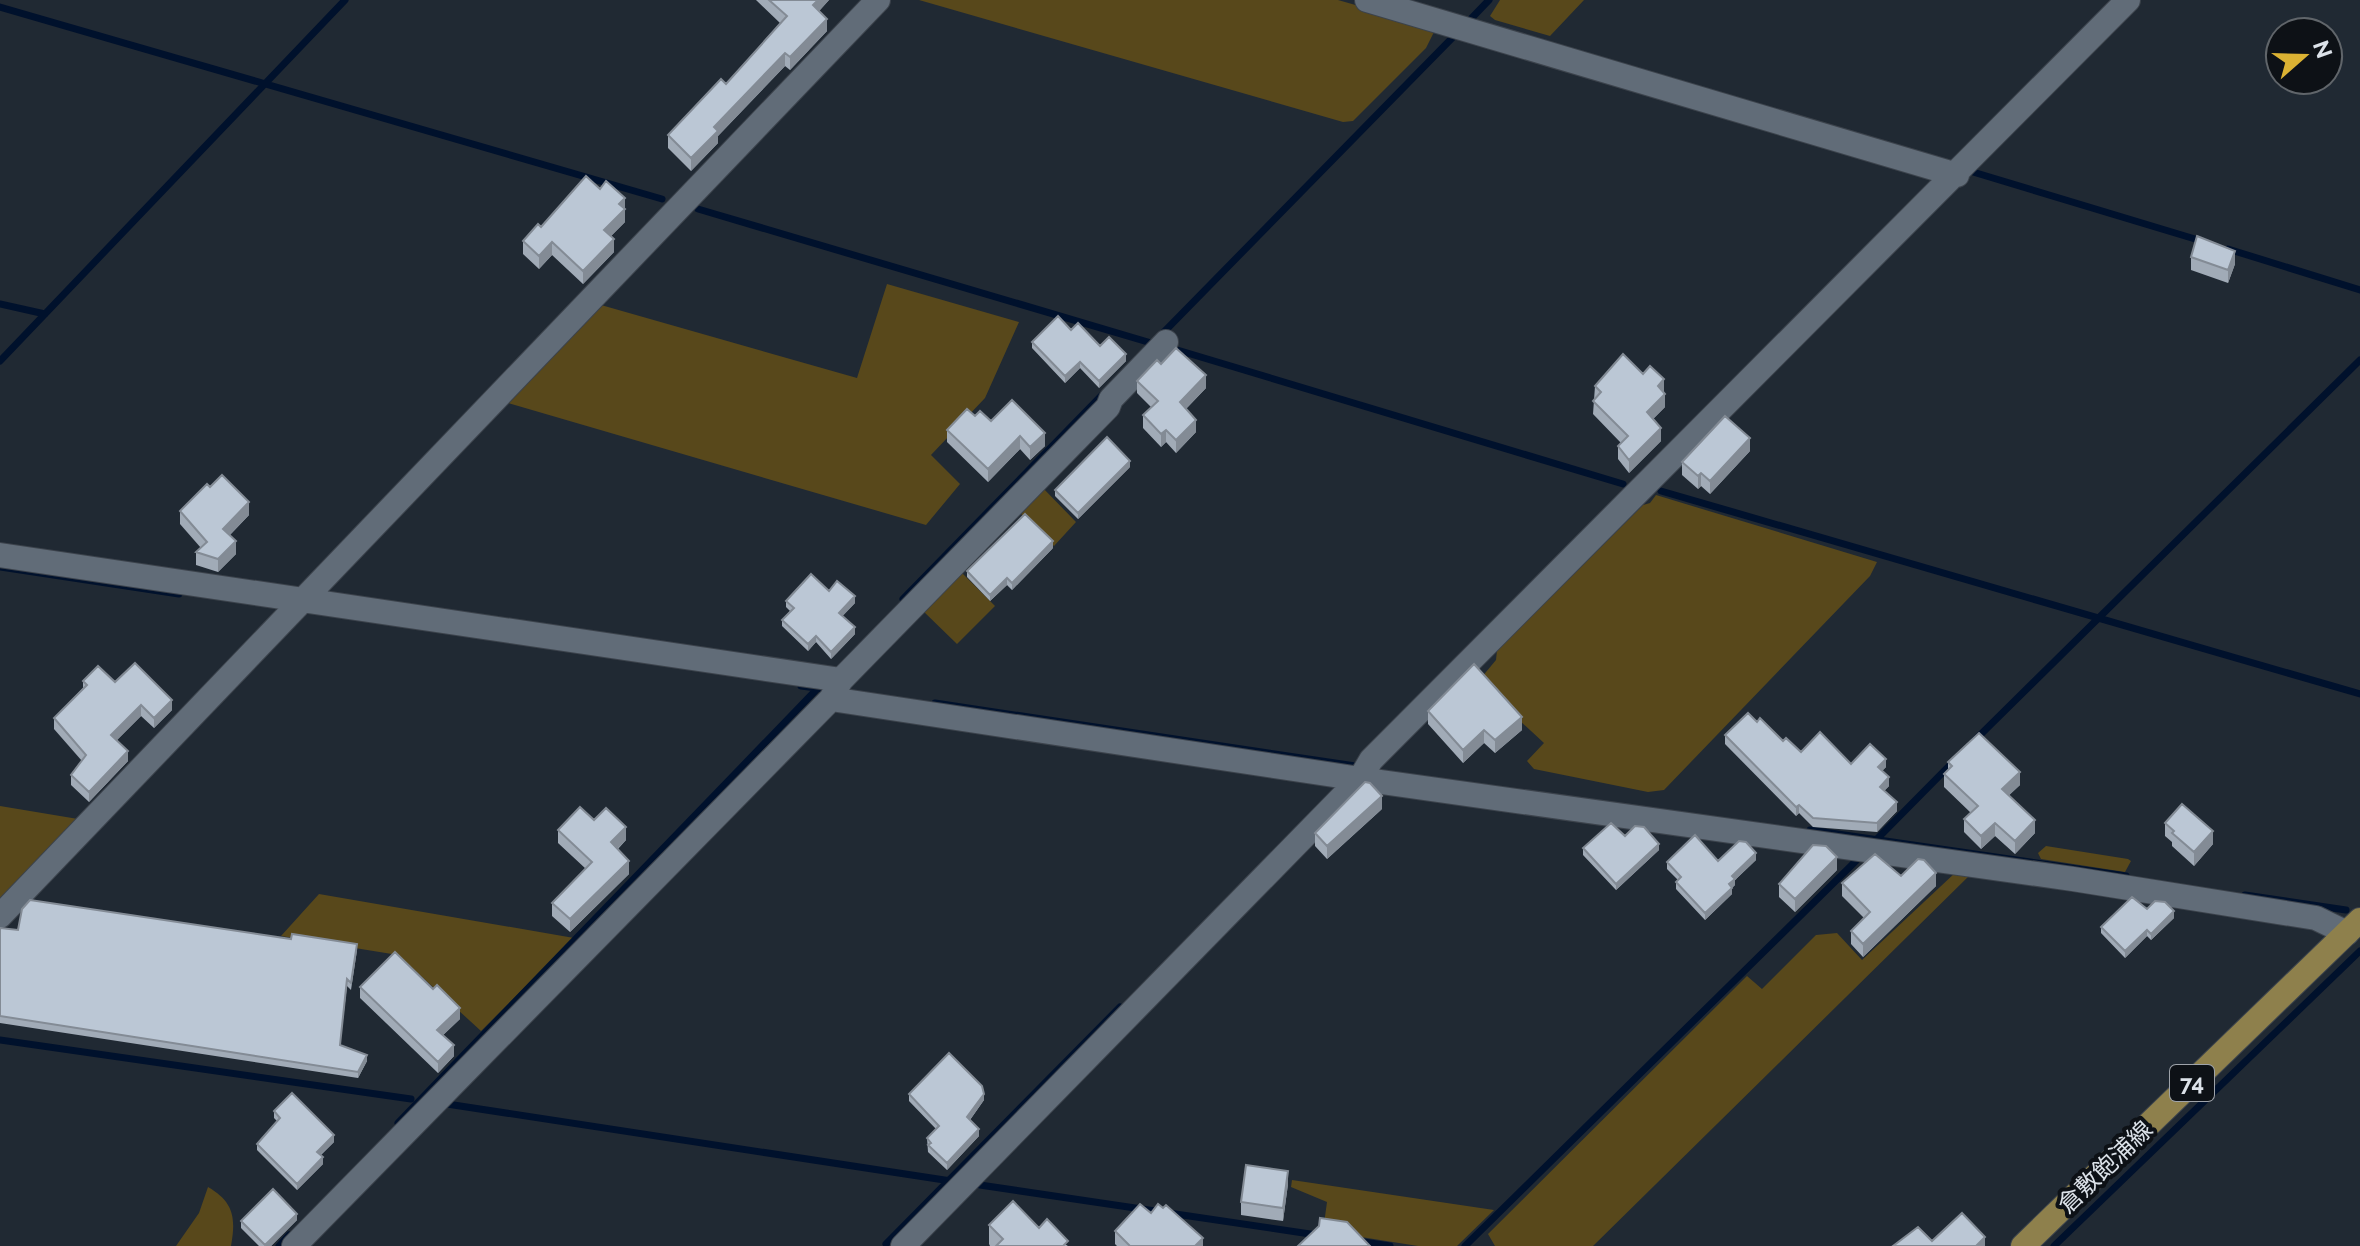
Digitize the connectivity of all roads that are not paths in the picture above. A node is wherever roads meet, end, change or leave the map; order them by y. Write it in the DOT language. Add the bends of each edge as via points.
graph roads {
  1 [pos="878,0"];
  2 [pos="1367,0"];
  3 [pos="2128,0"];
  4 [pos="1949,173"];
  5 [pos="1162,346"];
  6 [pos="0,555"];
  7 [pos="306,600"];
  8 [pos="833,685"];
  9 [pos="1357,773"];
  10 [pos="0,916"];
  11 [pos="2353,927"];
  12 [pos="294,1246"];
  13 [pos="903,1246"];
  14 [pos="2023,1246"];
  1 -- 7 [label="street"];
  2 -- 4 [label="street"];
  3 -- 4 [label="street"];
  4 -- 9 [label="street"];
  5 -- 8 [label="street"];
  6 -- 7 [label="street"];
  7 -- 8 [label="street"];
  7 -- 10 [label="street"];
  8 -- 9 [label="street"];
  8 -- 12 [label="street"];
  9 -- 11 [label="street"];
  9 -- 13 [label="street"];
  11 -- 14 [label="main road, 倉敷飽浦線 / 74"];
}
